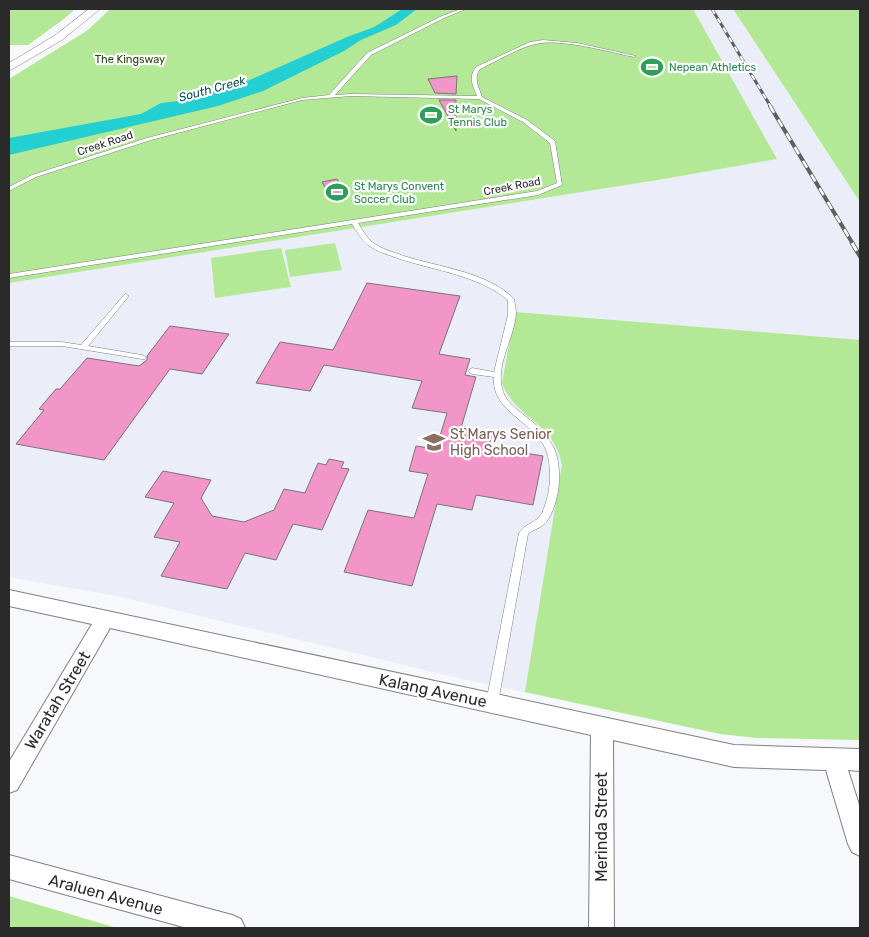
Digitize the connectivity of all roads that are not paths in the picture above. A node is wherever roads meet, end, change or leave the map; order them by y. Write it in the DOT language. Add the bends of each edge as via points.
graph roads {
  1 [pos="95,9"];
  2 [pos="464,9"];
  3 [pos="634,56"];
  4 [pos="9,68"];
  5 [pos="331,96"];
  6 [pos="480,98"];
  7 [pos="9,189"];
  8 [pos="354,222"];
  9 [pos="9,276"];
  10 [pos="126,296"];
  11 [pos="9,344"];
  12 [pos="83,347"];
  13 [pos="142,357"];
  14 [pos="472,371"];
  15 [pos="498,375"];
  16 [pos="9,598"];
  17 [pos="106,618"];
  18 [pos="492,703"];
  19 [pos="602,727"];
  20 [pos="834,760"];
  21 [pos="860,760"];
  22 [pos="9,782"];
  23 [pos="860,844"];
  24 [pos="9,867"];
  25 [pos="232,928"];
  26 [pos="601,928"];
  1 -- 4 [label="street" via="58,38"];
  2 -- 5 [label="lane" via="369,54"];
  3 -- 6 [label="lane" via="560,42 532,43 478,68 472,79"];
  5 -- 6 [label="lane, Creek Road"];
  5 -- 7 [label="lane, Creek Road" via="302,98 149,139 34,176"];
  6 -- 8 [label="lane, Creek Road" via="525,121 553,142 560,184 538,193"];
  8 -- 9 [label="lane, Creek Road"];
  8 -- 15 [label="lane" via="367,241 380,250 457,272 502,290 511,299 512,314"];
  10 -- 12 [label="lane"];
  11 -- 12 [label="lane"];
  12 -- 13 [label="lane"];
  14 -- 15 [label="lane"];
  15 -- 18 [label="lane" via="498,388 503,399 540,434 548,446 554,472 544,519 524,533"];
  16 -- 17 [label="street, Kalang Avenue"];
  17 -- 18 [label="street, Kalang Avenue"];
  17 -- 22 [label="street, Waratah Street"];
  18 -- 19 [label="street, Kalang Avenue"];
  19 -- 20 [label="street, Kalang Avenue" via="734,756"];
  19 -- 26 [label="street, Merinda Street"];
  20 -- 21 [label="street, Kalang Avenue"];
  20 -- 23 [label="street"];
  24 -- 25 [label="street, Araluen Avenue"];
}
